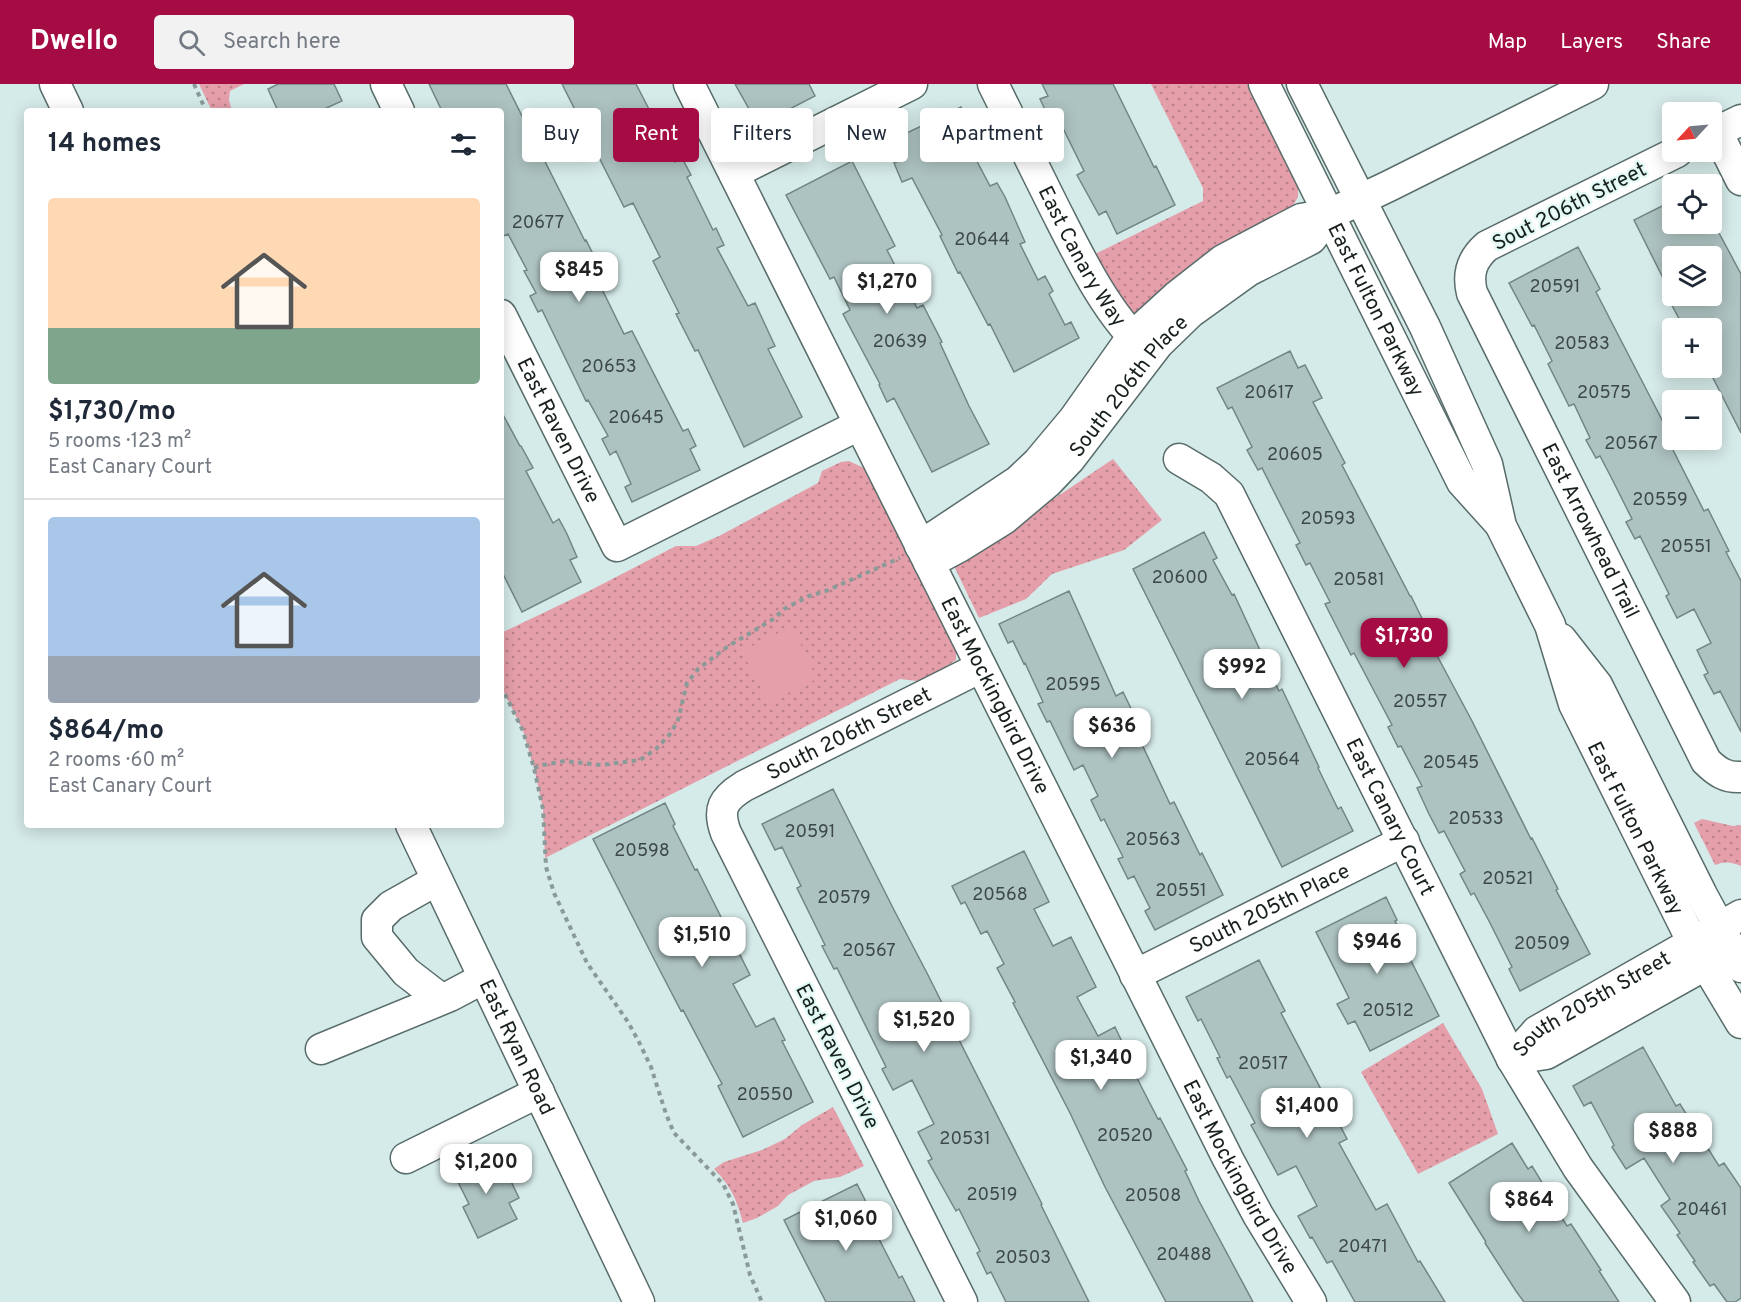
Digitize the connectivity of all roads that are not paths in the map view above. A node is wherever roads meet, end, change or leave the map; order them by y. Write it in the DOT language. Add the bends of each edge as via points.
graph roads {
  1 [pos="55,84"];
  2 [pos="386,84"];
  3 [pos="689,84"];
  4 [pos="912,84"];
  5 [pos="993,84"];
  6 [pos="1264,84"];
  7 [pos="1302,84"];
  8 [pos="1593,84"];
  9 [pos="67,108"];
  10 [pos="398,108"];
  11 [pos="1723,128"];
  12 [pos="1662,159"];
  13 [pos="734,173"];
  14 [pos="1741,180"];
  15 [pos="1360,199"];
  16 [pos="1330,214"];
  17 [pos="1470,270"];
  18 [pos="504,321"];
  19 [pos="1141,345"];
  20 [pos="859,424"];
  21 [pos="1179,459"];
  22 [pos="1501,526"];
  23 [pos="924,555"];
  24 [pos="1550,625"];
  25 [pos="981,667"];
  26 [pos="1736,778"];
  27 [pos="723,807"];
  28 [pos="412,828"];
  29 [pos="1404,841"];
  30 [pos="437,880"];
  31 [pos="1735,941"];
  32 [pos="1699,954"];
  33 [pos="1135,975"];
  34 [pos="484,978"];
  35 [pos="441,999"];
  36 [pos="1741,1023"];
  37 [pos="321,1049"];
  38 [pos="1512,1059"];
  39 [pos="539,1092"];
  40 [pos="406,1158"];
  41 [pos="639,1302"];
  42 [pos="962,1302"];
  43 [pos="1311,1302"];
  44 [pos="1675,1302"];
  1 -- 9 [label="street"];
  2 -- 10 [label="street"];
  3 -- 13 [label="street, East Mockingbird Drive"];
  4 -- 13 [label="street"];
  5 -- 19 [label="street, East Canary Way" via="1076,251 1105,299"];
  6 -- 16 [label="street, East Fulton Parkway"];
  7 -- 15 [label="street, East Fulton Parkway"];
  8 -- 15 [label="street, South 206th Place"];
  11 -- 14 [label="street"];
  12 -- 17 [label="street, Sout 206th Street" via="1487,246"];
  13 -- 20 [label="street, East Mockingbird Drive"];
  15 -- 16 [label="street, South 206th Place"];
  15 -- 22 [label="street, East Fulton Parkway" via="1425,327 1487,464"];
  16 -- 19 [label="street, South 206th Place" via="1311,239 1248,272 1191,312 1158,344"];
  16 -- 22 [label="street, East Fulton Parkway" via="1462,482"];
  17 -- 26 [label="street, East Arrowhead Trail" via="1472,293 1706,761 1716,771"];
  18 -- 20 [label="street, East Raven Drive" via="616,546"];
  19 -- 23 [label="street, South 206th Place" via="1070,459 1048,482 1004,519 959,547"];
  20 -- 23 [label="street, East Mockingbird Drive"];
  21 -- 29 [label="street, East Canary Court" via="1229,494"];
  22 -- 24 [label="street, East Fulton Parkway"];
  23 -- 25 [label="street, East Mockingbird Drive"];
  24 -- 31 [label="street, East Fulton Parkway" via="1597,685"];
  24 -- 32 [label="street, East Fulton Parkway" via="1574,704"];
  25 -- 27 [label="street, South 206th Street" via="744,786 730,795"];
  25 -- 33 [label="street, East Mockingbird Drive"];
  27 -- 42 [label="street, East Raven Drive" via="726,833"];
  28 -- 30 [label="street, East Ryan Road"];
  29 -- 33 [label="street, South 205th Place"];
  29 -- 38 [label="street, East Canary Court"];
  30 -- 34 [label="street, East Ryan Road"];
  30 -- 35 [label="street" via="391,906 377,920 377,938 406,972"];
  31 -- 32 [label="street, South 205th Street"];
  32 -- 36 [label="street, East Fulton Parkway"];
  32 -- 38 [label="street, South 205th Street" via="1537,1030"];
  33 -- 43 [label="street, East Mockingbird Drive" via="1227,1159"];
  34 -- 35 [label="street"];
  34 -- 39 [label="street, East Ryan Road"];
  35 -- 37 [label="street"];
  38 -- 44 [label="street, East Canary Court" via="1578,1168"];
  39 -- 40 [label="street"];
  39 -- 41 [label="street, East Ryan Road"];
}
